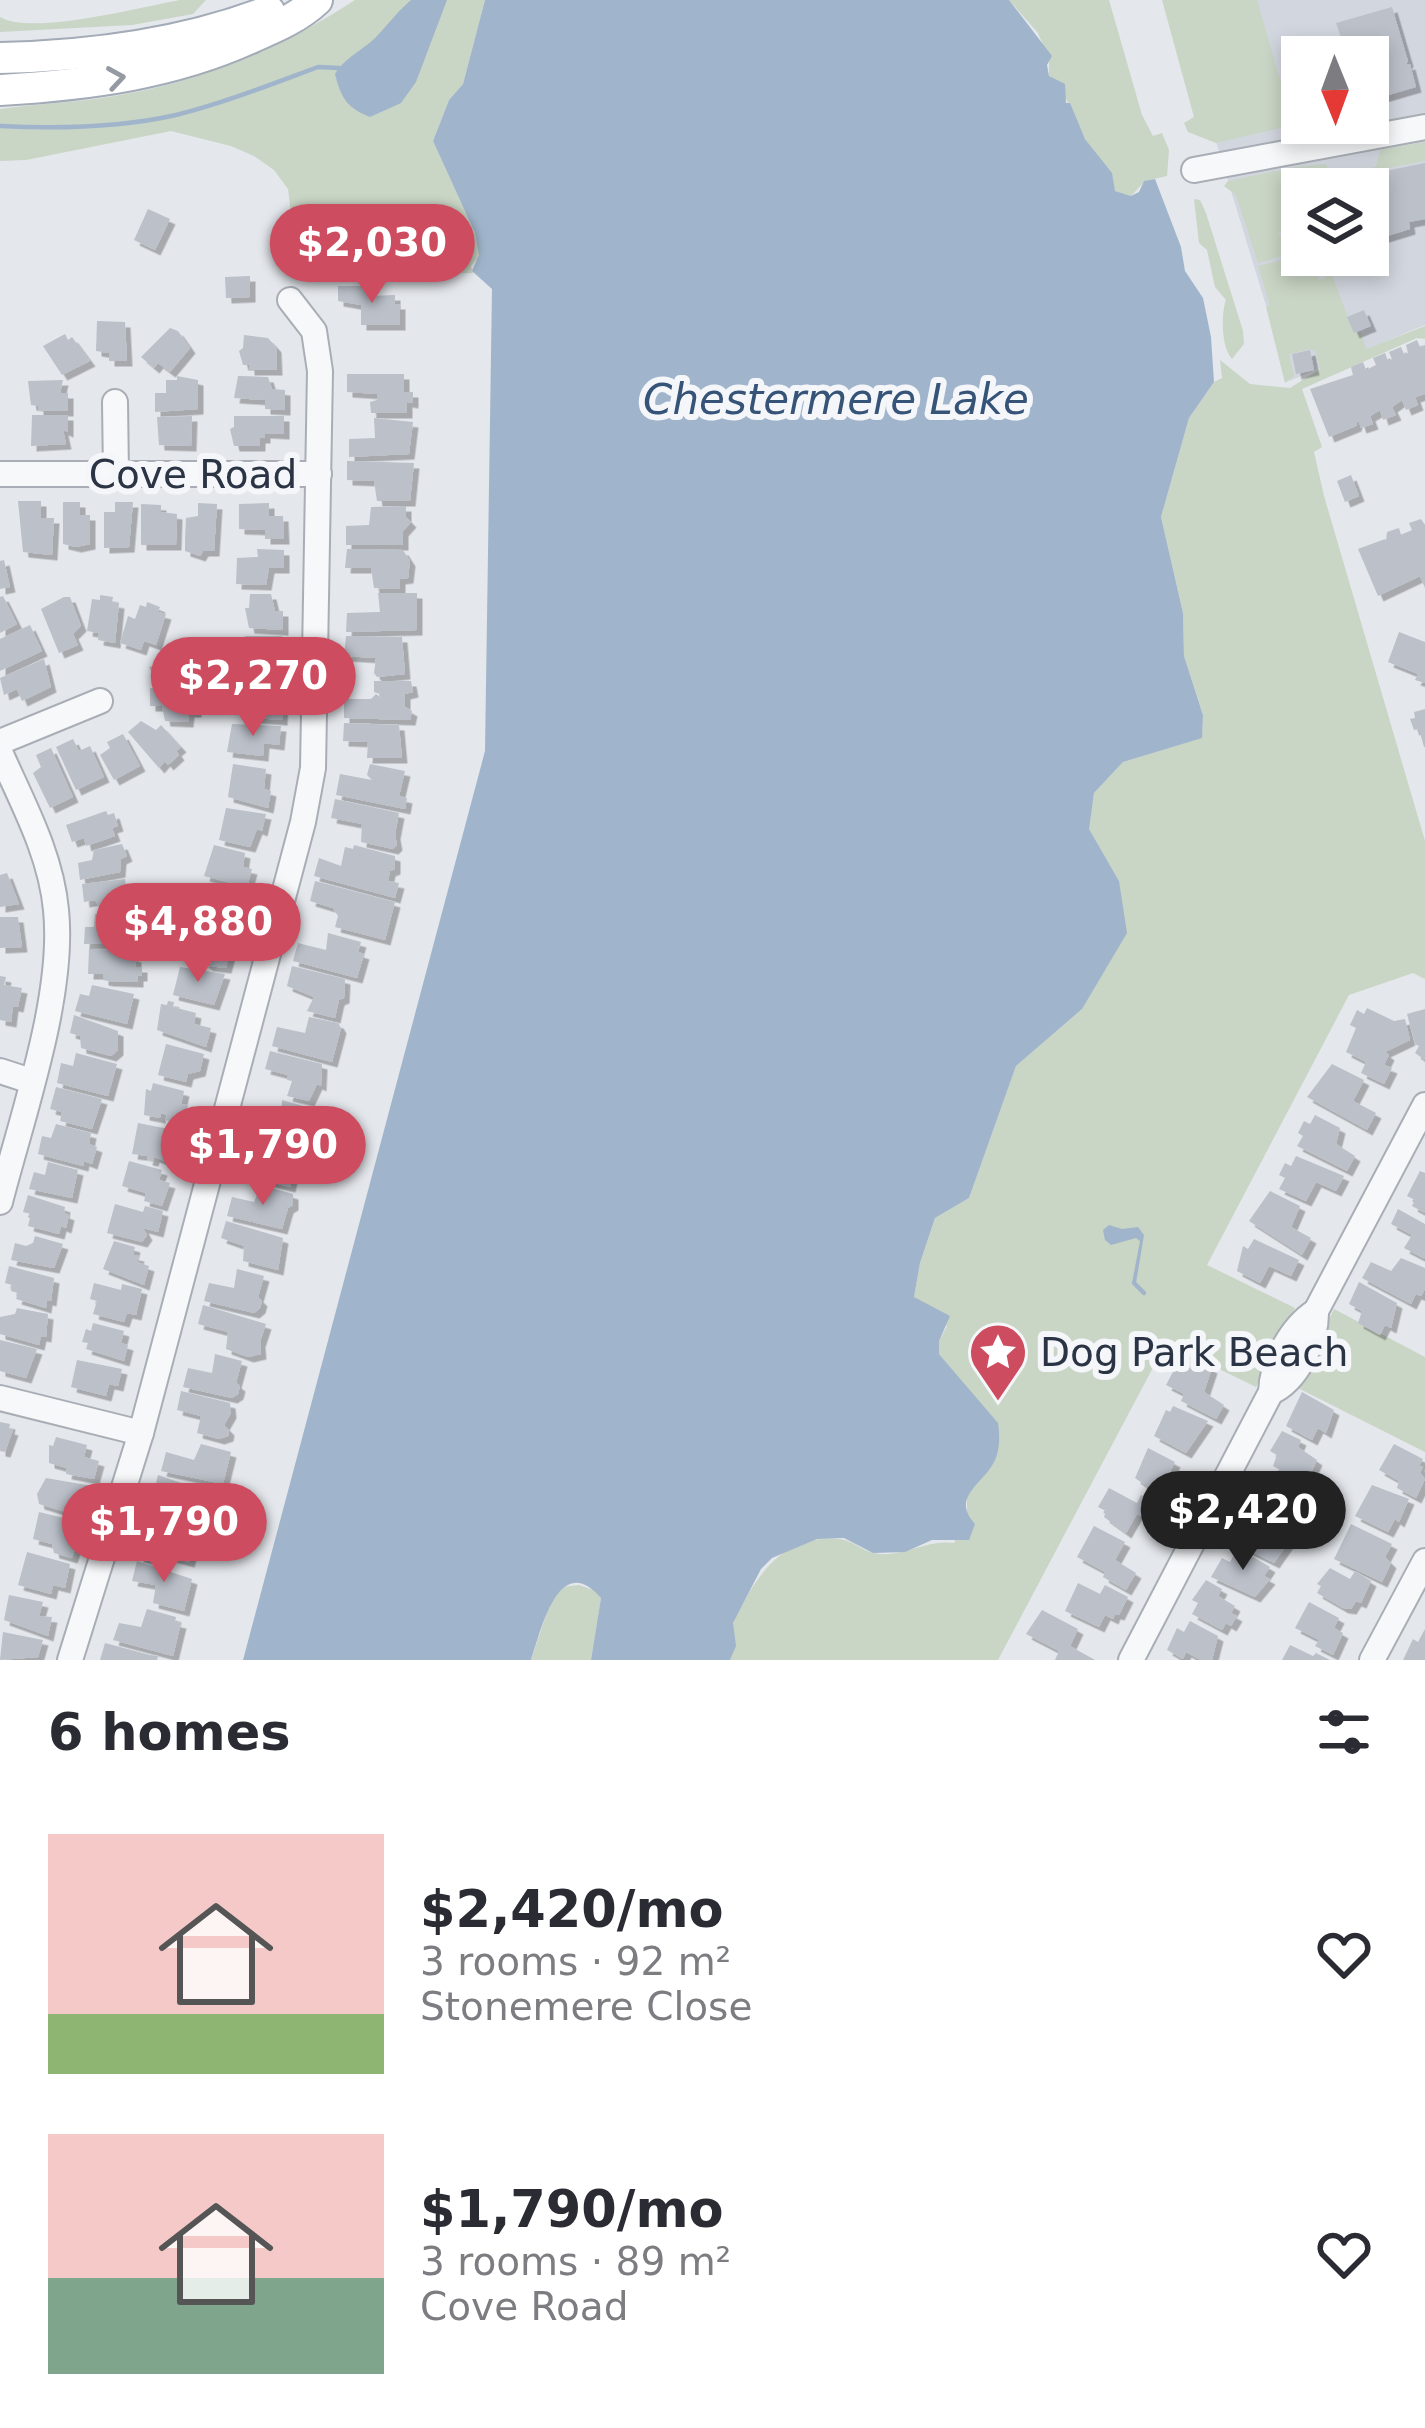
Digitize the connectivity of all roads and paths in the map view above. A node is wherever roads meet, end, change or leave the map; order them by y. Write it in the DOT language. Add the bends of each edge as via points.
graph roads {
  1 [pos="297,0"];
  2 [pos="317,0"];
  3 [pos="0,58"];
  4 [pos="0,89"];
  5 [pos="1425,127"];
  6 [pos="1194,170"];
  7 [pos="290,300"];
  8 [pos="115,402"];
  9 [pos="0,474"];
  10 [pos="116,474"];
  11 [pos="319,474"];
  12 [pos="100,701"];
  13 [pos="0,742"];
  14 [pos="0,752"];
  15 [pos="0,1071"];
  16 [pos="31,1081"];
  17 [pos="1425,1105"];
  18 [pos="0,1202"];
  19 [pos="0,1398"];
  20 [pos="141,1433"];
  21 [pos="1425,1561"];
  22 [pos="70,1660"];
  23 [pos="1131,1660"];
  24 [pos="1372,1660"];
  1 -- 3 [label="main road" via="160,41"];
  4 -- 2 [label="main road, one-way" via="185,64 288,21"];
  5 -- 6 [label="street"];
  7 -- 11 [label="street" via="314,331"];
  8 -- 10 [label="street"];
  9 -- 10 [label="street, Cove Road"];
  10 -- 11 [label="street, Cove Road"];
  11 -- 20 [label="street, Cove Road" via="313,768"];
  12 -- 13 [label="street"];
  14 -- 16 [label="street" via="46,860 57,911 53,988"];
  15 -- 16 [label="street"];
  16 -- 18 [label="street"];
  17 -- 23 [label="street" via="1316,1311 1291,1336"];
  19 -- 20 [label="street"];
  20 -- 22 [label="street, Cove Road"];
  21 -- 24 [label="street"];
}
